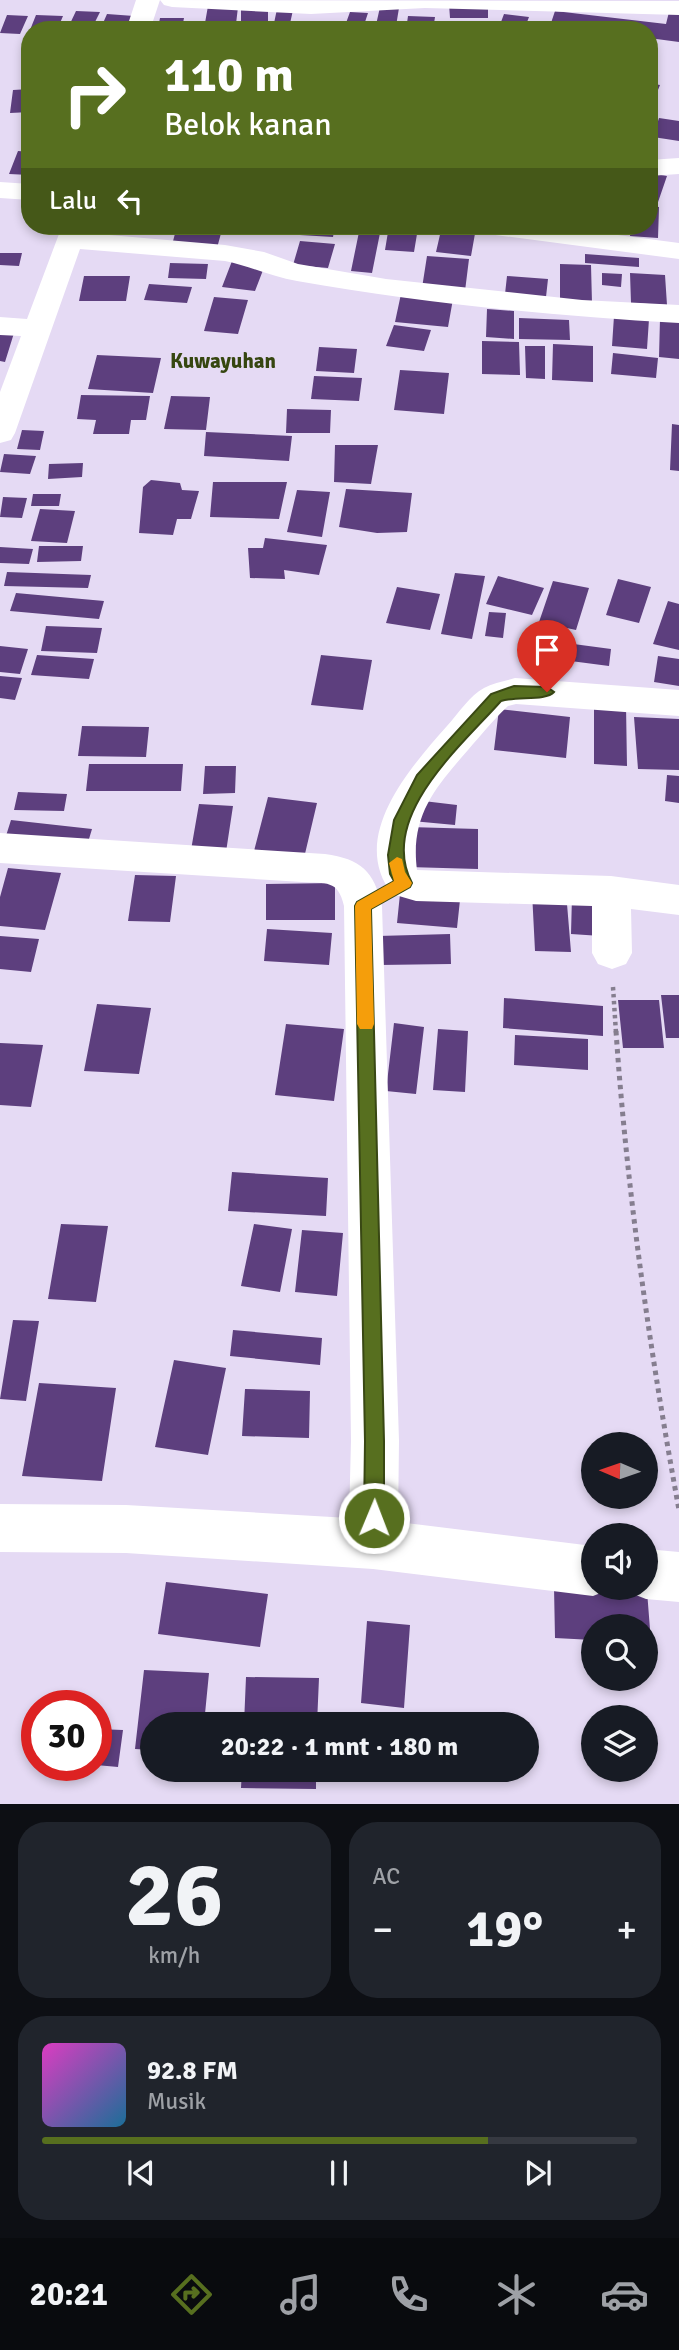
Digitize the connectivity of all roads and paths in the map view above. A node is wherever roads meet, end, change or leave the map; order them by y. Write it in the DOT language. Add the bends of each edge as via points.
graph roads {
  1 [pos="148,0"];
  2 [pos="172,0"];
  3 [pos="535,4"];
  4 [pos="679,8"];
  5 [pos="141,21"];
  6 [pos="536,21"];
  7 [pos="679,166"];
  8 [pos="658,167"];
  9 [pos="0,190"];
  10 [pos="21,191"];
  11 [pos="72,235"];
  12 [pos="88,235"];
  13 [pos="576,235"];
  14 [pos="679,251"];
  15 [pos="679,314"];
  16 [pos="0,326"];
  17 [pos="37,328"];
  18 [pos="0,433"];
  19 [pos="679,703"];
  20 [pos="0,848"];
  21 [pos="405,883"];
  22 [pos="611,891"];
  23 [pos="679,900"];
  24 [pos="363,906"];
  25 [pos="612,953"];
  26 [pos="679,1510"];
  27 [pos="0,1528"];
  28 [pos="373,1544"];
  29 [pos="581,1570"];
  30 [pos="658,1575"];
  31 [pos="679,1577"];
  1 -- 5 [label="street"];
  2 -- 3 [label="street" via="311,7 425,1"];
  3 -- 4 [label="street"];
  3 -- 6 [label="street"];
  7 -- 8 [label="street"];
  9 -- 10 [label="street"];
  11 -- 17 [label="street"];
  12 -- 15 [label="street" via="225,253 293,272 386,287 582,309"];
  13 -- 14 [label="street"];
  16 -- 17 [label="street"];
  17 -- 18 [label="street"];
  19 -- 21 [label="street" via="514,691 496,698 412,796 401,820 396,855 398,874"];
  20 -- 24 [label="street" via="337,871 354,878"];
  21 -- 22 [label="street"];
  21 -- 24 [label="street"];
  22 -- 23 [label="street"];
  22 -- 25 [label="street"];
  24 -- 28 [label="street"];
  25 -- 26 [label="path" via="623,1135"];
  27 -- 28 [label="street" via="126,1529"];
  28 -- 29 [label="street"];
  30 -- 31 [label="street"];
}
